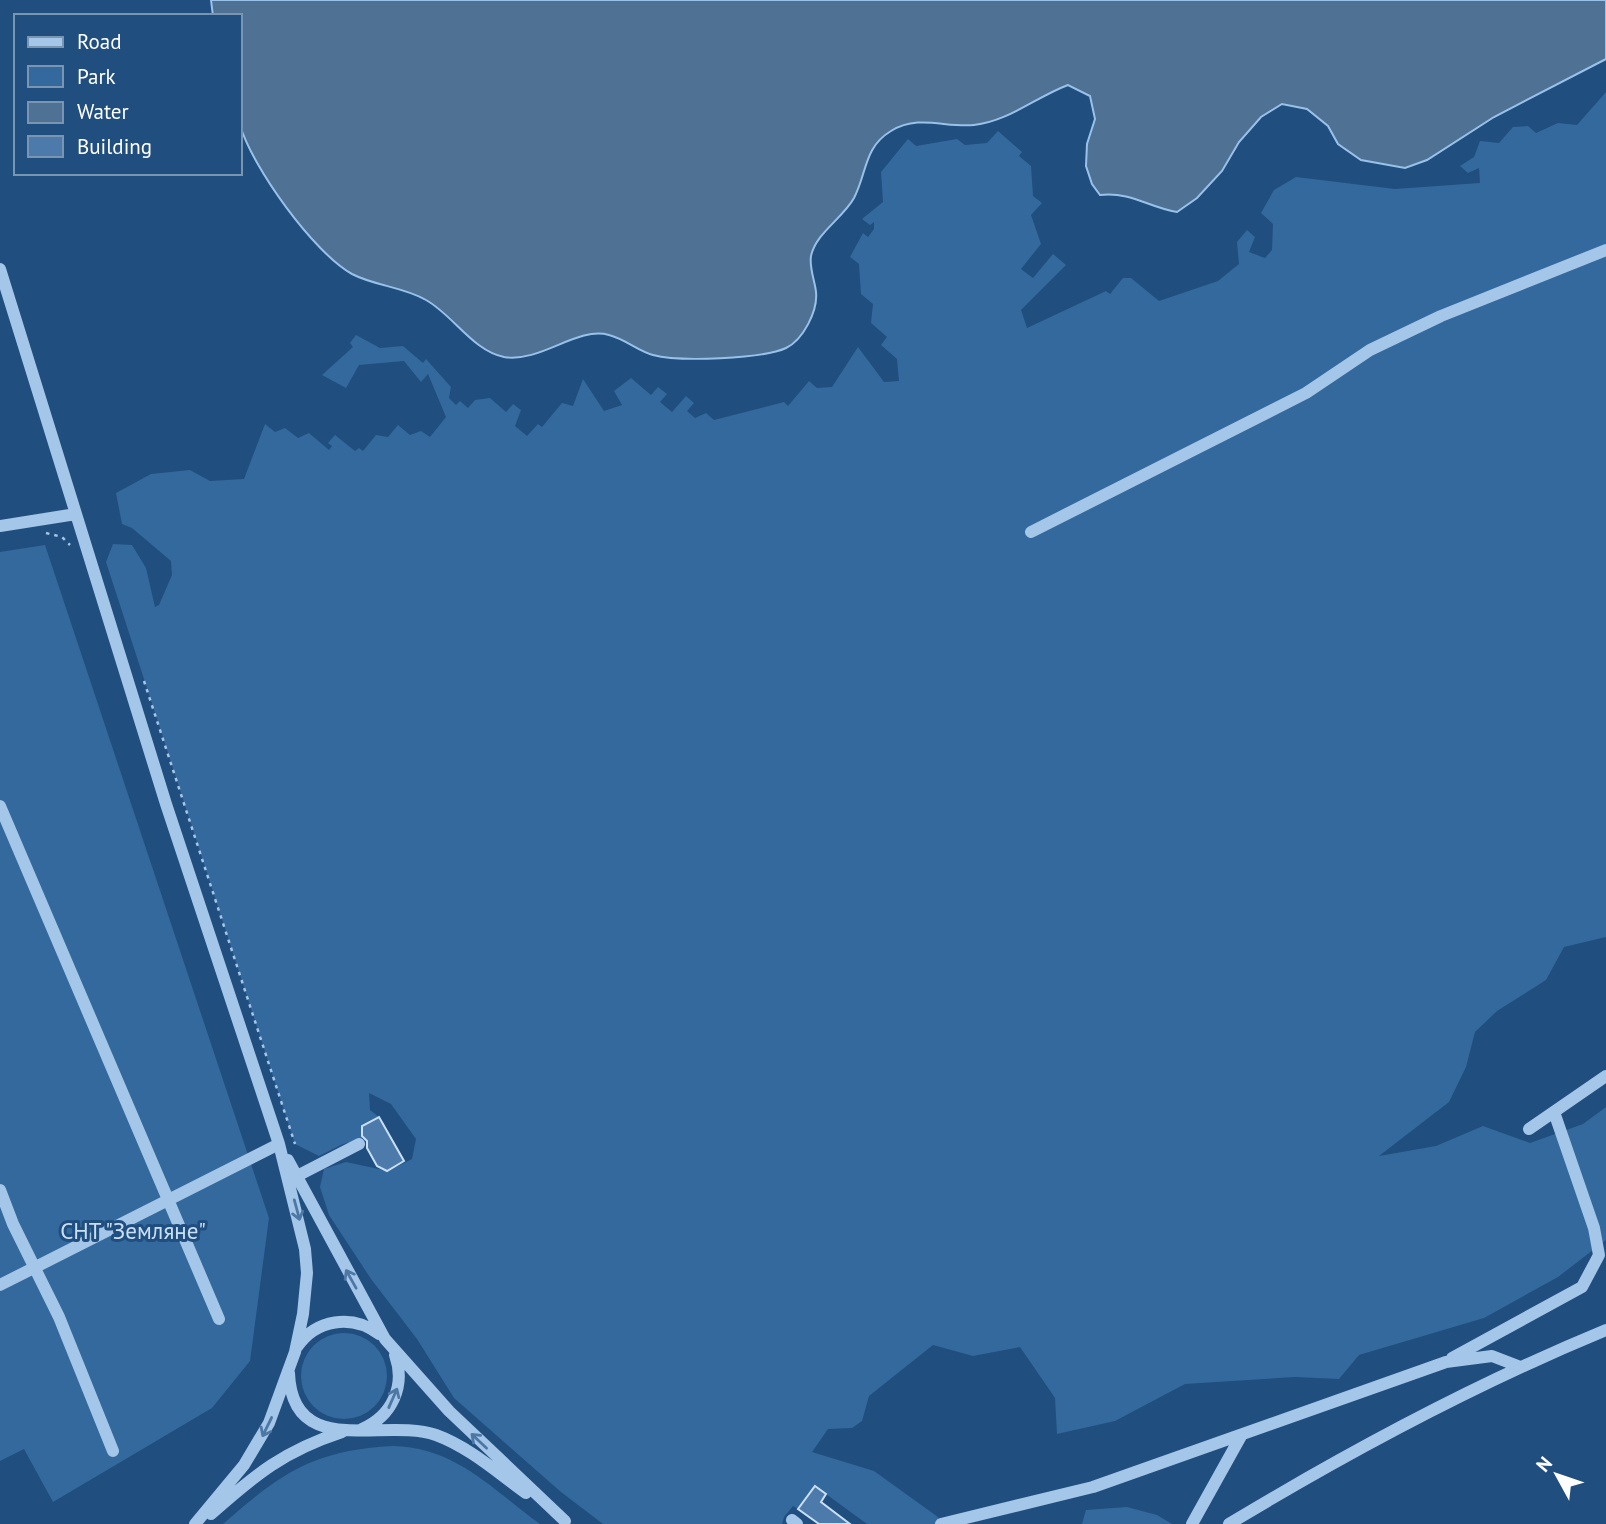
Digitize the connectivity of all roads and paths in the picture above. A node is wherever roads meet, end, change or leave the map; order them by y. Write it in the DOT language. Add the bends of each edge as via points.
graph roads {
  1 [pos="1606,250"];
  2 [pos="0,269"];
  3 [pos="76,514"];
  4 [pos="3,524"];
  5 [pos="1031,532"];
  6 [pos="44,533"];
  7 [pos="72,546"];
  8 [pos="144,680"];
  9 [pos="0,806"];
  10 [pos="1606,1076"];
  11 [pos="1554,1112"];
  12 [pos="1530,1129"];
  13 [pos="279,1144"];
  14 [pos="295,1144"];
  15 [pos="359,1144"];
  16 [pos="298,1176"];
  17 [pos="0,1190"];
  18 [pos="168,1200"];
  19 [pos="1606,1262"];
  20 [pos="34,1267"];
  21 [pos="1587,1277"];
  22 [pos="0,1285"];
  23 [pos="219,1319"];
  24 [pos="1606,1330"];
  25 [pos="387,1342"];
  26 [pos="293,1357"];
  27 [pos="1446,1362"];
  28 [pos="1518,1366"];
  29 [pos="348,1431"];
  30 [pos="1241,1436"];
  31 [pos="113,1451"];
  32 [pos="567,1522"];
  33 [pos="195,1524"];
  34 [pos="201,1524"];
  35 [pos="941,1524"];
  36 [pos="1192,1524"];
  37 [pos="1228,1524"];
  1 -- 5 [label="street" via="1441,316 1370,350 1306,393"];
  2 -- 3 [label="street"];
  3 -- 4 [label="street"];
  3 -- 13 [label="street"];
  6 -- 7 [label="path" via="62,537"];
  8 -- 14 [label="path"];
  9 -- 18 [label="street"];
  10 -- 11 [label="street"];
  11 -- 12 [label="street"];
  11 -- 21 [label="street" via="1594,1228 1599,1255"];
  13 -- 16 [label="street"];
  13 -- 18 [label="street"];
  13 -- 26 [label="street, one-way" via="301,1228 307,1273"];
  15 -- 16 [label="street"];
  25 -- 16 [label="street, one-way"];
  17 -- 20 [label="street"];
  18 -- 20 [label="street"];
  18 -- 23 [label="street"];
  19 -- 21 [label="street"];
  20 -- 22 [label="street"];
  20 -- 31 [label="street" via="60,1317"];
  21 -- 27 [label="street" via="1582,1287"];
  24 -- 28 [label="street"];
  25 -- 26 [label="street" via="357,1323 336,1322 316,1329"];
  29 -- 25 [label="street, one-way" via="377,1420 395,1399 399,1371"];
  32 -- 25 [label="street, one-way" via="449,1411"];
  26 -- 29 [label="street" via="292,1395 304,1414 322,1427"];
  26 -- 33 [label="street, one-way" via="260,1441"];
  27 -- 28 [label="street" via="1492,1356"];
  27 -- 30 [label="street"];
  28 -- 37 [label="street" via="1334,1461"];
  29 -- 32 [label="street" via="405,1429 450,1441"];
  29 -- 34 [label="street" via="278,1459"];
  30 -- 35 [label="street" via="1093,1487"];
  30 -- 36 [label="street"];
}
